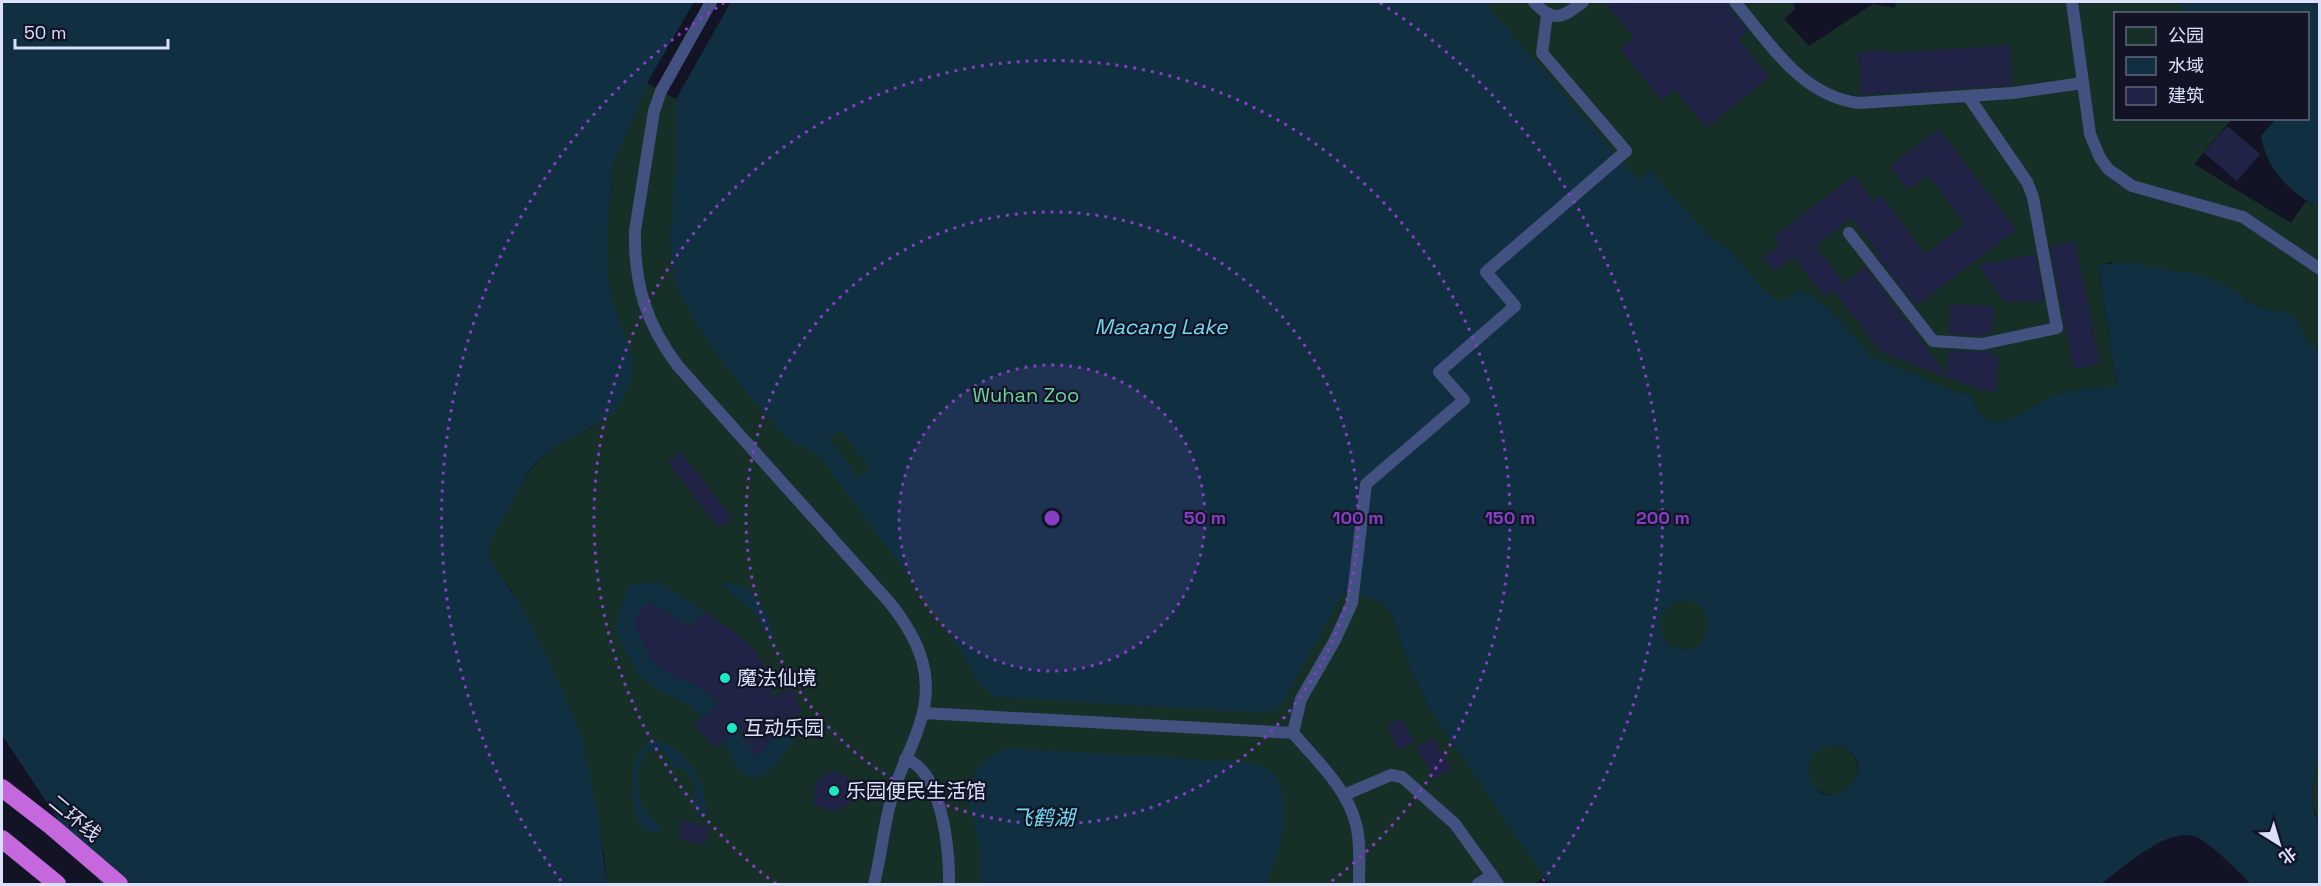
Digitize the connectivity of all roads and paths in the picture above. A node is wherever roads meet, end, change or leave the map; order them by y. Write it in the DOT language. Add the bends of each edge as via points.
graph roads {
  1 [pos="711,2"];
  2 [pos="1534,2"];
  3 [pos="1583,2"];
  4 [pos="1735,2"];
  5 [pos="2072,2"];
  6 [pos="1547,15"];
  7 [pos="2084,83"];
  8 [pos="1968,96"];
  9 [pos="1849,233"];
  10 [pos="2319,269"];
  11 [pos="923,713"];
  12 [pos="1293,733"];
  13 [pos="905,759"];
  14 [pos="2,788"];
  15 [pos="1344,795"];
  16 [pos="2,839"];
  17 [pos="1495,880"];
  18 [pos="57,885"];
  19 [pos="119,885"];
  20 [pos="874,885"];
  21 [pos="949,885"];
  22 [pos="1359,885"];
  23 [pos="1478,885"];
  1 -- 11 [label="lane" via="661,91 654,111 635,231 645,310 678,366 873,583 911,631 925,669"];
  2 -- 6 [label="lane"];
  3 -- 6 [label="lane" via="1561,16"];
  4 -- 8 [label="lane" via="1799,76 1837,98 1859,103"];
  5 -- 7 [label="lane"];
  6 -- 12 [label="lane" via="1542,53 1626,151 1485,272 1515,306 1439,372 1464,400 1366,484 1355,593 1345,620 1301,699"];
  7 -- 8 [label="lane"];
  7 -- 10 [label="lane" via="2090,134 2108,169 2140,189 2243,217"];
  8 -- 9 [label="lane" via="2033,197 2057,328 1982,344 1933,341"];
  11 -- 12 [label="lane"];
  11 -- 13 [label="lane"];
  12 -- 15 [label="lane"];
  13 -- 20 [label="lane" via="893,792"];
  13 -- 21 [label="lane" via="919,766 940,809 950,855"];
  14 -- 19 [label="highway, 二环线"];
  15 -- 17 [label="lane" via="1386,777 1402,777 1455,824"];
  15 -- 22 [label="lane" via="1356,825"];
  16 -- 18 [label="highway"];
  17 -- 23 [label="lane"];
}
